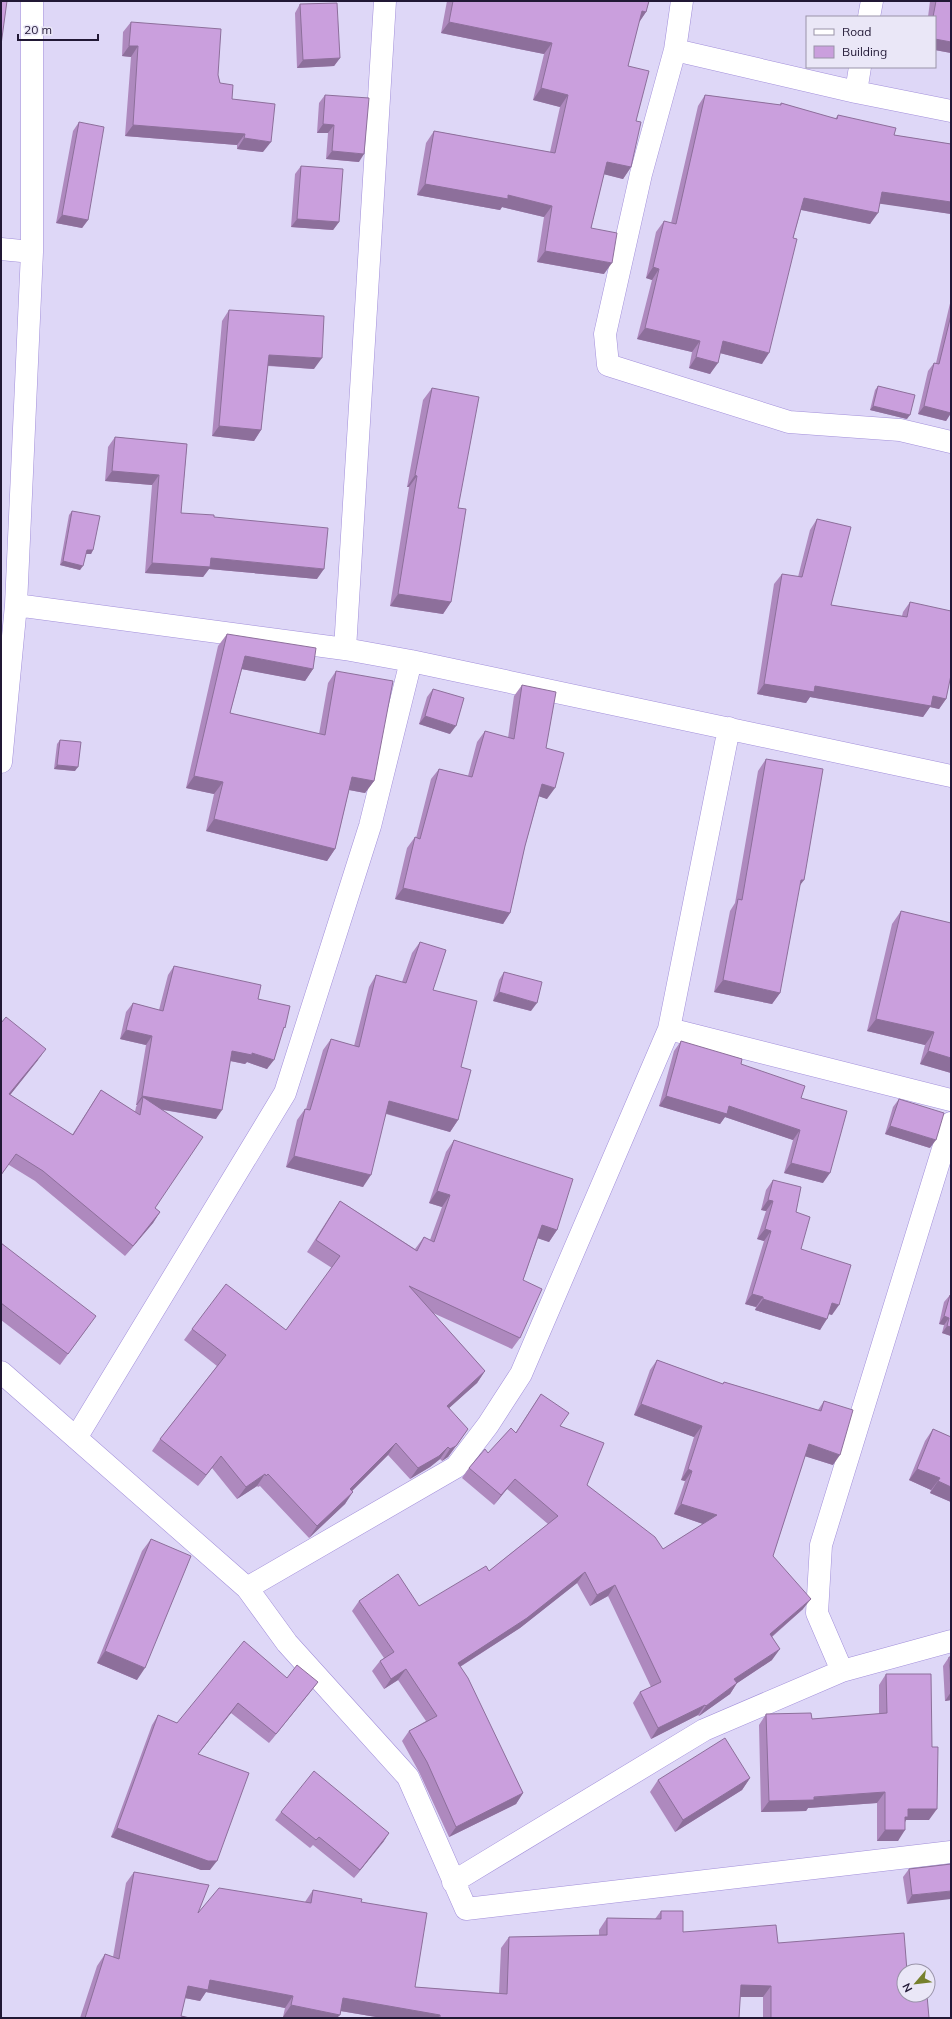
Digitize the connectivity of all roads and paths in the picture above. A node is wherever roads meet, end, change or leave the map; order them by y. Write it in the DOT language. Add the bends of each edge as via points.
graph roads {
  1 [pos="32,1"];
  2 [pos="385,1"];
  3 [pos="682,1"];
  4 [pos="872,1"];
  5 [pos="869,16"];
  6 [pos="676,50"];
  7 [pos="860,68"];
  8 [pos="856,92"];
  9 [pos="951,111"];
  10 [pos="1,249"];
  11 [pos="32,252"];
  12 [pos="951,442"];
  13 [pos="16,604"];
  14 [pos="345,649"];
  15 [pos="411,661"];
  16 [pos="729,728"];
  17 [pos="1,762"];
  18 [pos="951,776"];
  19 [pos="669,1029"];
  20 [pos="951,1100"];
  21 [pos="951,1123"];
  22 [pos="1,1372"];
  23 [pos="76,1438"];
  24 [pos="247,1588"];
  25 [pos="951,1641"];
  26 [pos="842,1672"];
  27 [pos="951,1852"];
  28 [pos="453,1882"];
  1 -- 11 [label="street"];
  2 -- 14 [label="street"];
  3 -- 6 [label="street"];
  4 -- 5 [label="street"];
  6 -- 8 [label="street"];
  6 -- 12 [label="street" via="641,174 605,334 608,365 789,422 900,430"];
  7 -- 8 [label="street"];
  8 -- 9 [label="street"];
  10 -- 11 [label="street"];
  11 -- 13 [label="street"];
  13 -- 14 [label="street"];
  13 -- 17 [label="street"];
  14 -- 15 [label="street"];
  15 -- 16 [label="street"];
  15 -- 23 [label="street" via="370,826 285,1092"];
  16 -- 18 [label="street"];
  16 -- 19 [label="street"];
  19 -- 20 [label="street"];
  19 -- 24 [label="street" via="521,1374 484,1431 456,1467"];
  21 -- 26 [label="street" via="821,1544 817,1613"];
  22 -- 23 [label="street"];
  23 -- 24 [label="street"];
  24 -- 28 [label="street" via="287,1643 408,1776"];
  25 -- 26 [label="street"];
  26 -- 28 [label="street" via="704,1730"];
  27 -- 28 [label="street" via="466,1909"];
}
